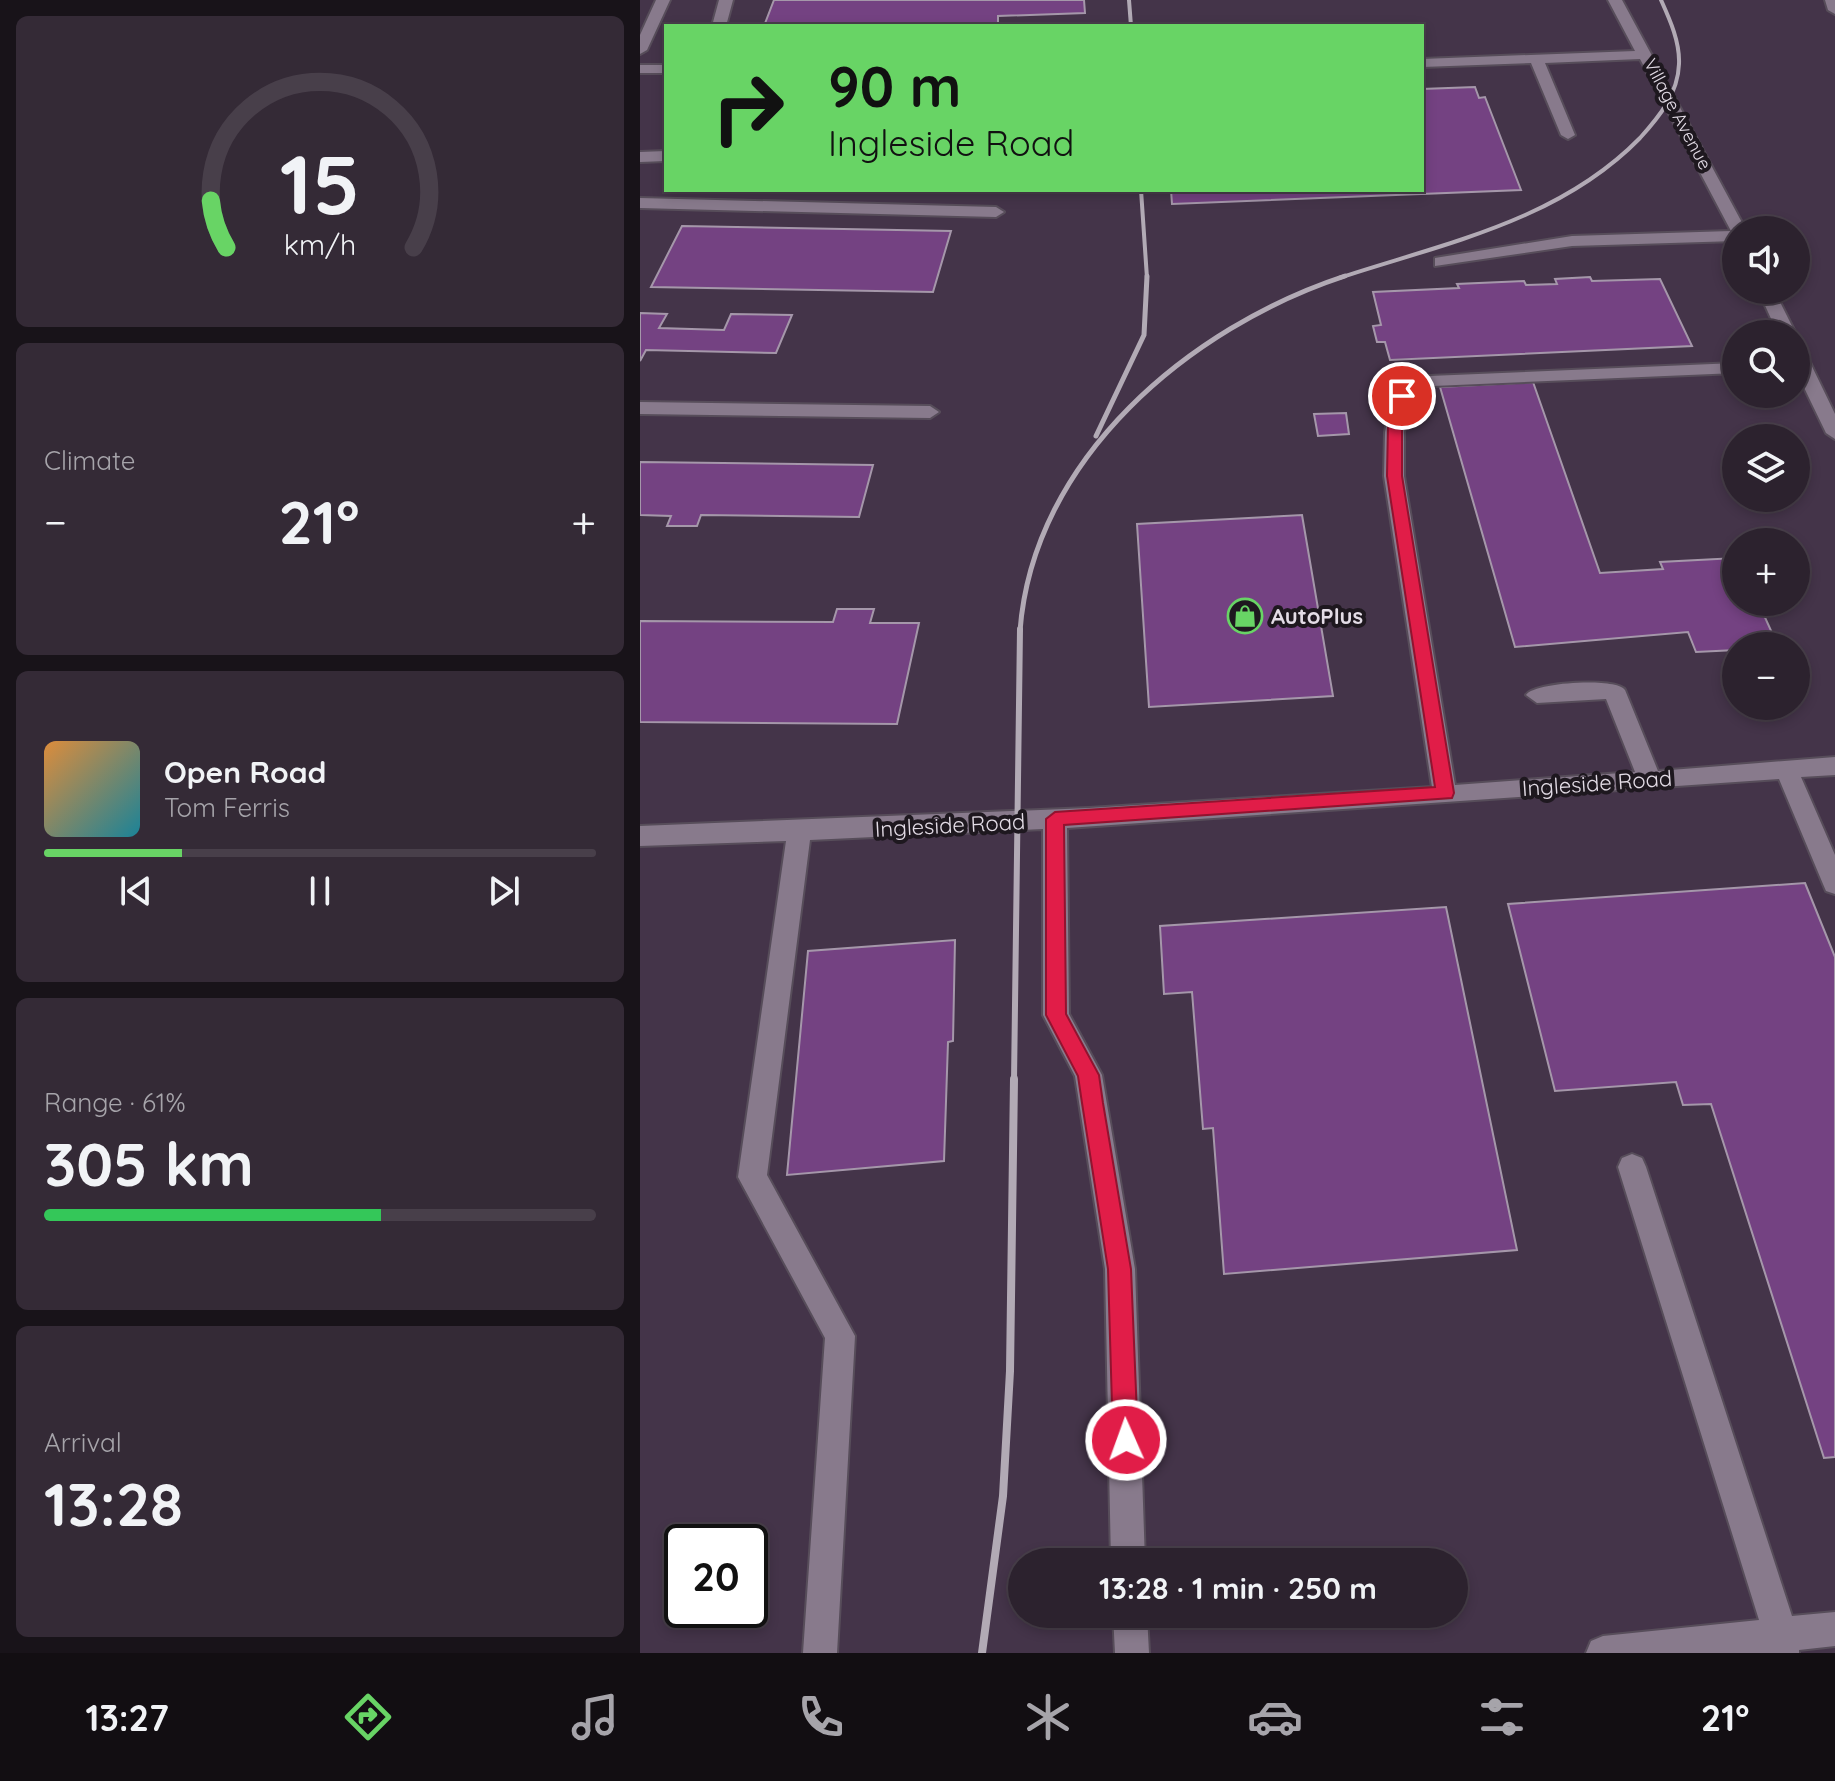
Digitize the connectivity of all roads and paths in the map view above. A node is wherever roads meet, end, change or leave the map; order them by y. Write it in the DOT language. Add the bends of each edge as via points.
graph roads {
  1 [pos="726,0"];
  2 [pos="1615,0"];
  3 [pos="1832,0"];
  4 [pos="662,1"];
  5 [pos="640,2"];
  6 [pos="1835,10"];
  7 [pos="720,24"];
  8 [pos="640,50"];
  9 [pos="1647,55"];
  10 [pos="1536,59"];
  11 [pos="1424,63"];
  12 [pos="640,69"];
  13 [pos="664,69"];
  14 [pos="1568,135"];
  15 [pos="664,156"];
  16 [pos="640,157"];
  17 [pos="640,203"];
  18 [pos="996,212"];
  19 [pos="1731,216"];
  20 [pos="1722,236"];
  21 [pos="1441,262"];
  22 [pos="1722,369"];
  23 [pos="1810,384"];
  24 [pos="640,408"];
  25 [pos="930,412"];
  26 [pos="1835,433"];
  27 [pos="1537,695"];
  28 [pos="1835,766"];
  29 [pos="1786,769"];
  30 [pos="1650,780"];
  31 [pos="1445,793"];
  32 [pos="1055,819"];
  33 [pos="799,832"];
  34 [pos="640,836"];
  35 [pos="1835,884"];
  36 [pos="1632,1167"];
  37 [pos="1128,1548"];
  38 [pos="1131,1628"];
  39 [pos="1835,1629"];
  40 [pos="1781,1644"];
  41 [pos="820,1653"];
  42 [pos="1132,1653"];
  43 [pos="1603,1653"];
  1 -- 7 [label="street"];
  2 -- 9 [label="street, Village Avenue"];
  3 -- 6 [label="street"];
  4 -- 5 [label="street"];
  4 -- 8 [label="street"];
  9 -- 10 [label="street"];
  9 -- 19 [label="street, Village Avenue"];
  10 -- 11 [label="street"];
  10 -- 14 [label="street"];
  12 -- 13 [label="street"];
  15 -- 16 [label="street"];
  17 -- 18 [label="street"];
  20 -- 21 [label="street" via="1572,241"];
  22 -- 31 [label="street" via="1430,381 1412,385 1402,396 1394,476"];
  23 -- 26 [label="street"];
  24 -- 25 [label="street"];
  27 -- 30 [label="street" via="1614,690"];
  28 -- 29 [label="street, Ingleside Road"];
  29 -- 30 [label="street, Ingleside Road"];
  29 -- 35 [label="street"];
  30 -- 31 [label="street, Ingleside Road"];
  31 -- 32 [label="street, Ingleside Road"];
  32 -- 33 [label="street, Ingleside Road"];
  32 -- 37 [label="street" via="1056,1015 1088,1075 1120,1269"];
  33 -- 34 [label="street, Ingleside Road"];
  33 -- 41 [label="street" via="752,1177 840,1336"];
  36 -- 40 [label="street"];
  38 -- 42 [label="street"];
  39 -- 40 [label="street"];
  40 -- 43 [label="street"];
}
